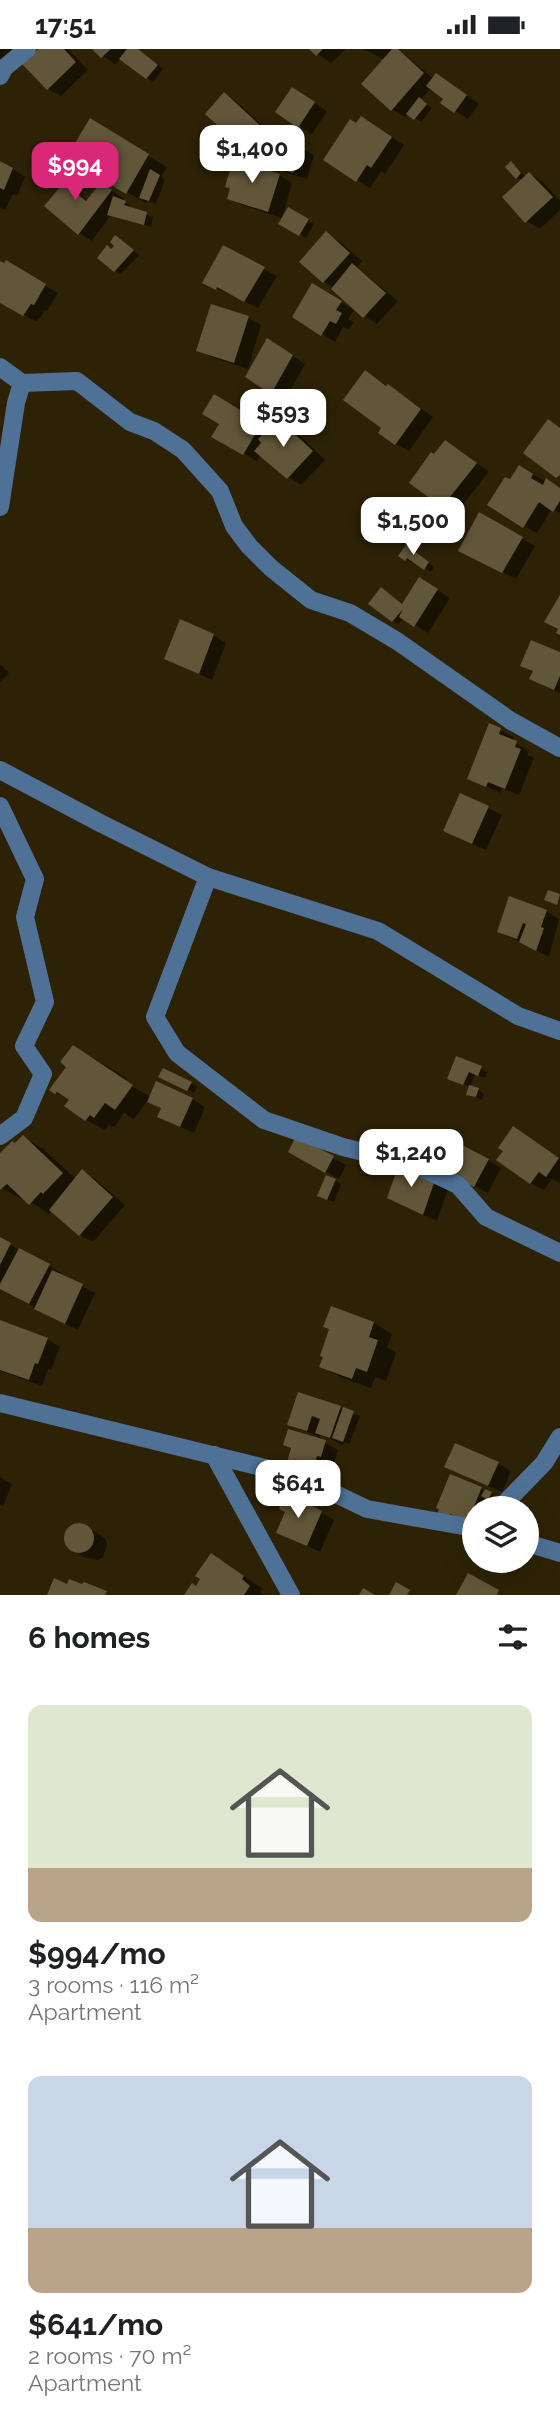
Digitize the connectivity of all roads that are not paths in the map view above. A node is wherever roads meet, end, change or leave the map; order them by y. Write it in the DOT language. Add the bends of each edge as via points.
graph roads {
  1 [pos="27,49"];
  2 [pos="0,76"];
  3 [pos="0,367"];
  4 [pos="22,383"];
  5 [pos="0,507"];
  6 [pos="560,748"];
  7 [pos="0,770"];
  8 [pos="0,806"];
  9 [pos="208,877"];
  10 [pos="560,1031"];
  11 [pos="0,1136"];
  12 [pos="560,1253"];
  13 [pos="0,1403"];
  14 [pos="560,1437"];
  15 [pos="214,1455"];
  16 [pos="512,1496"];
  17 [pos="462,1526"];
  18 [pos="539,1547"];
  19 [pos="560,1553"];
  20 [pos="291,1595"];
  1 -- 2 [label="street"];
  3 -- 4 [label="street"];
  4 -- 5 [label="street"];
  4 -- 6 [label="street" via="77,381 130,422 183,450 220,491 234,526 249,546 311,600 374,627 511,721"];
  7 -- 9 [label="street"];
  8 -- 11 [label="street" via="35,879 25,918 46,1002 23,1046 43,1074 24,1118"];
  9 -- 10 [label="street" via="378,931 518,1016"];
  9 -- 12 [label="street" via="155,1017 177,1053 264,1120 416,1165 458,1185 486,1217"];
  13 -- 15 [label="street"];
  14 -- 16 [label="street" via="544,1463"];
  15 -- 17 [label="street" via="298,1476 367,1509"];
  15 -- 20 [label="street"];
  18 -- 19 [label="street"];
}
